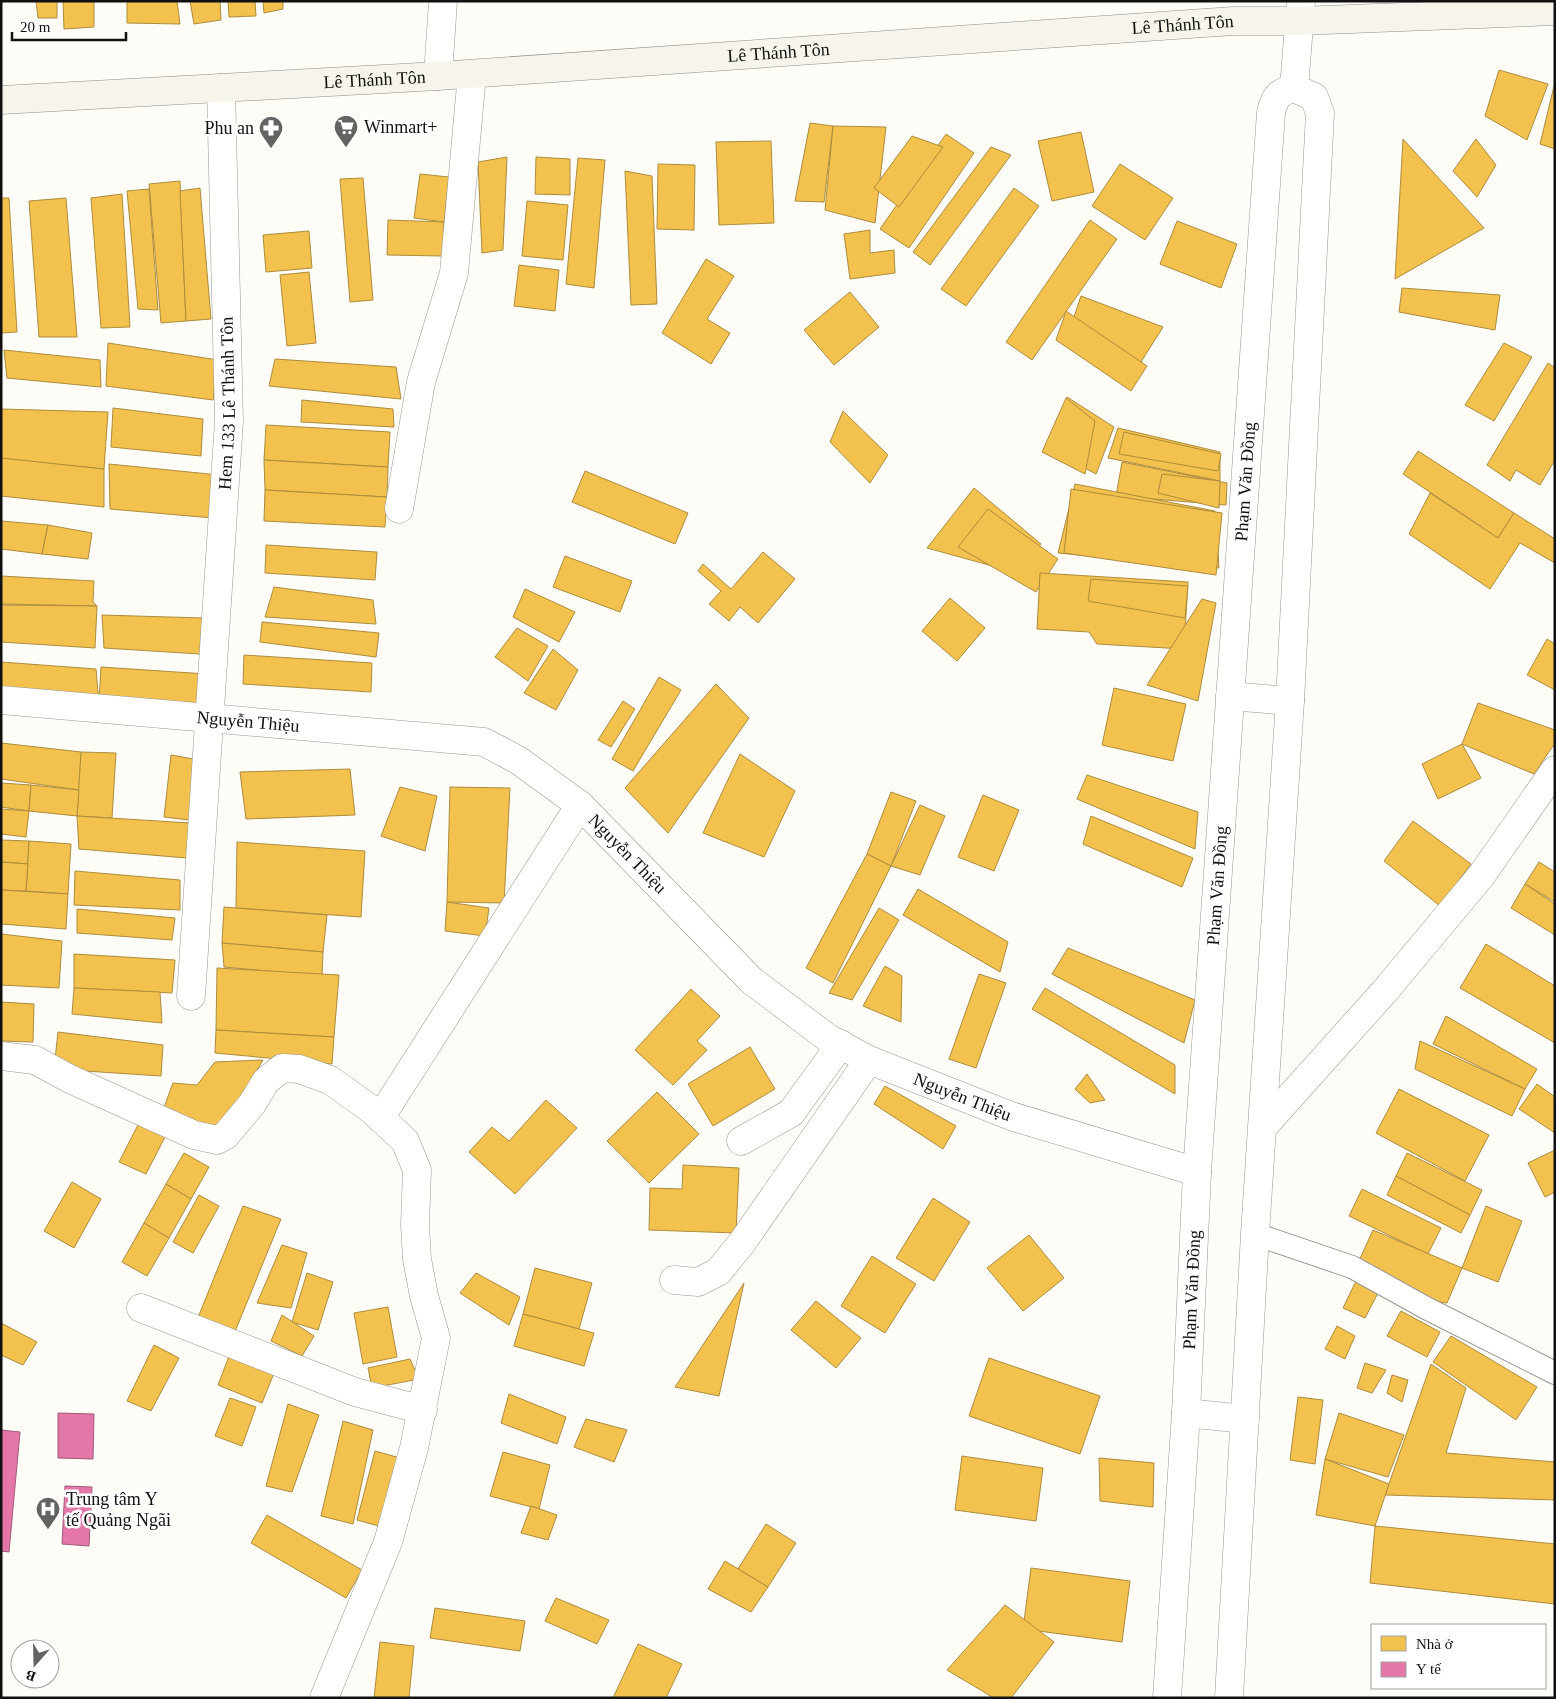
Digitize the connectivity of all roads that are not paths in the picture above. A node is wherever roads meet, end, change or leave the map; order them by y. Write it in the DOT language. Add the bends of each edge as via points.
graph roads {
  1 [pos="443,1"];
  2 [pos="1300,11"];
  3 [pos="1555,11"];
  4 [pos="472,74"];
  5 [pos="438,76"];
  6 [pos="221,88"];
  7 [pos="1294,88"];
  8 [pos="1,100"];
  9 [pos="399,509"];
  10 [pos="1230,696"];
  11 [pos="1,700"];
  12 [pos="1290,701"];
  13 [pos="208,720"];
  14 [pos="1555,770"];
  15 [pos="580,805"];
  16 [pos="191,996"];
  17 [pos="841,1044"];
  18 [pos="1,1056"];
  19 [pos="869,1060"];
  20 [pos="380,1118"];
  21 [pos="1263,1127"];
  22 [pos="741,1141"];
  23 [pos="1197,1172"];
  24 [pos="1255,1234"];
  25 [pos="674,1280"];
  26 [pos="141,1308"];
  27 [pos="1555,1373"];
  28 [pos="423,1410"];
  29 [pos="1186,1413"];
  30 [pos="1245,1419"];
  31 [pos="324,1698"];
  32 [pos="1167,1698"];
  33 [pos="1229,1698"];
  1 -- 5 [label="street"];
  2 -- 3 [label="main road, Lê Thánh Tôn"];
  2 -- 4 [label="main road, Lê Thánh Tôn" via="1223,22"];
  2 -- 7 [label="street"];
  4 -- 5 [label="main road, Lê Thánh Tôn"];
  4 -- 9 [label="street" via="454,273 421,382"];
  5 -- 6 [label="main road, Lê Thánh Tôn"];
  6 -- 8 [label="main road, Lê Thánh Tôn"];
  6 -- 13 [label="street, Hem 133 Lê Thánh Tôn" via="229,421"];
  7 -- 10 [label="street, Phạm Văn Đồng" via="1282,91 1274,99 1271,113"];
  7 -- 12 [label="street" via="1314,97 1320,113"];
  10 -- 12 [label="street"];
  10 -- 23 [label="street, Phạm Văn Đồng"];
  11 -- 13 [label="street, Nguyễn Thiệu"];
  12 -- 21 [label="street"];
  13 -- 15 [label="street, Nguyễn Thiệu" via="484,742 518,760"];
  13 -- 16 [label="street, Hem 133 Lê Thánh Tôn"];
  14 -- 21 [label="street" via="1481,876 1384,992"];
  15 -- 17 [label="street, Nguyễn Thiệu" via="752,981 828,1038"];
  15 -- 20 [label="street"];
  17 -- 19 [label="street, Nguyễn Thiệu"];
  17 -- 22 [label="street" via="791,1112"];
  18 -- 20 [label="street" via="35,1060 194,1135 217,1140 226,1135 266,1082 282,1068 299,1068 330,1080"];
  19 -- 23 [label="street, Nguyễn Thiệu" via="1011,1116"];
  19 -- 25 [label="street" via="718,1272 698,1282"];
  20 -- 28 [label="street" via="405,1142 417,1170 417,1259 436,1338"];
  21 -- 24 [label="street"];
  23 -- 29 [label="street, Phạm Văn Đồng"];
  24 -- 27 [label="lane" via="1352,1267"];
  24 -- 30 [label="street"];
  26 -- 28 [label="street" via="355,1392"];
  28 -- 31 [label="street" via="388,1542"];
  29 -- 30 [label="street"];
  29 -- 32 [label="street, Phạm Văn Đồng"];
  30 -- 33 [label="street"];
}
